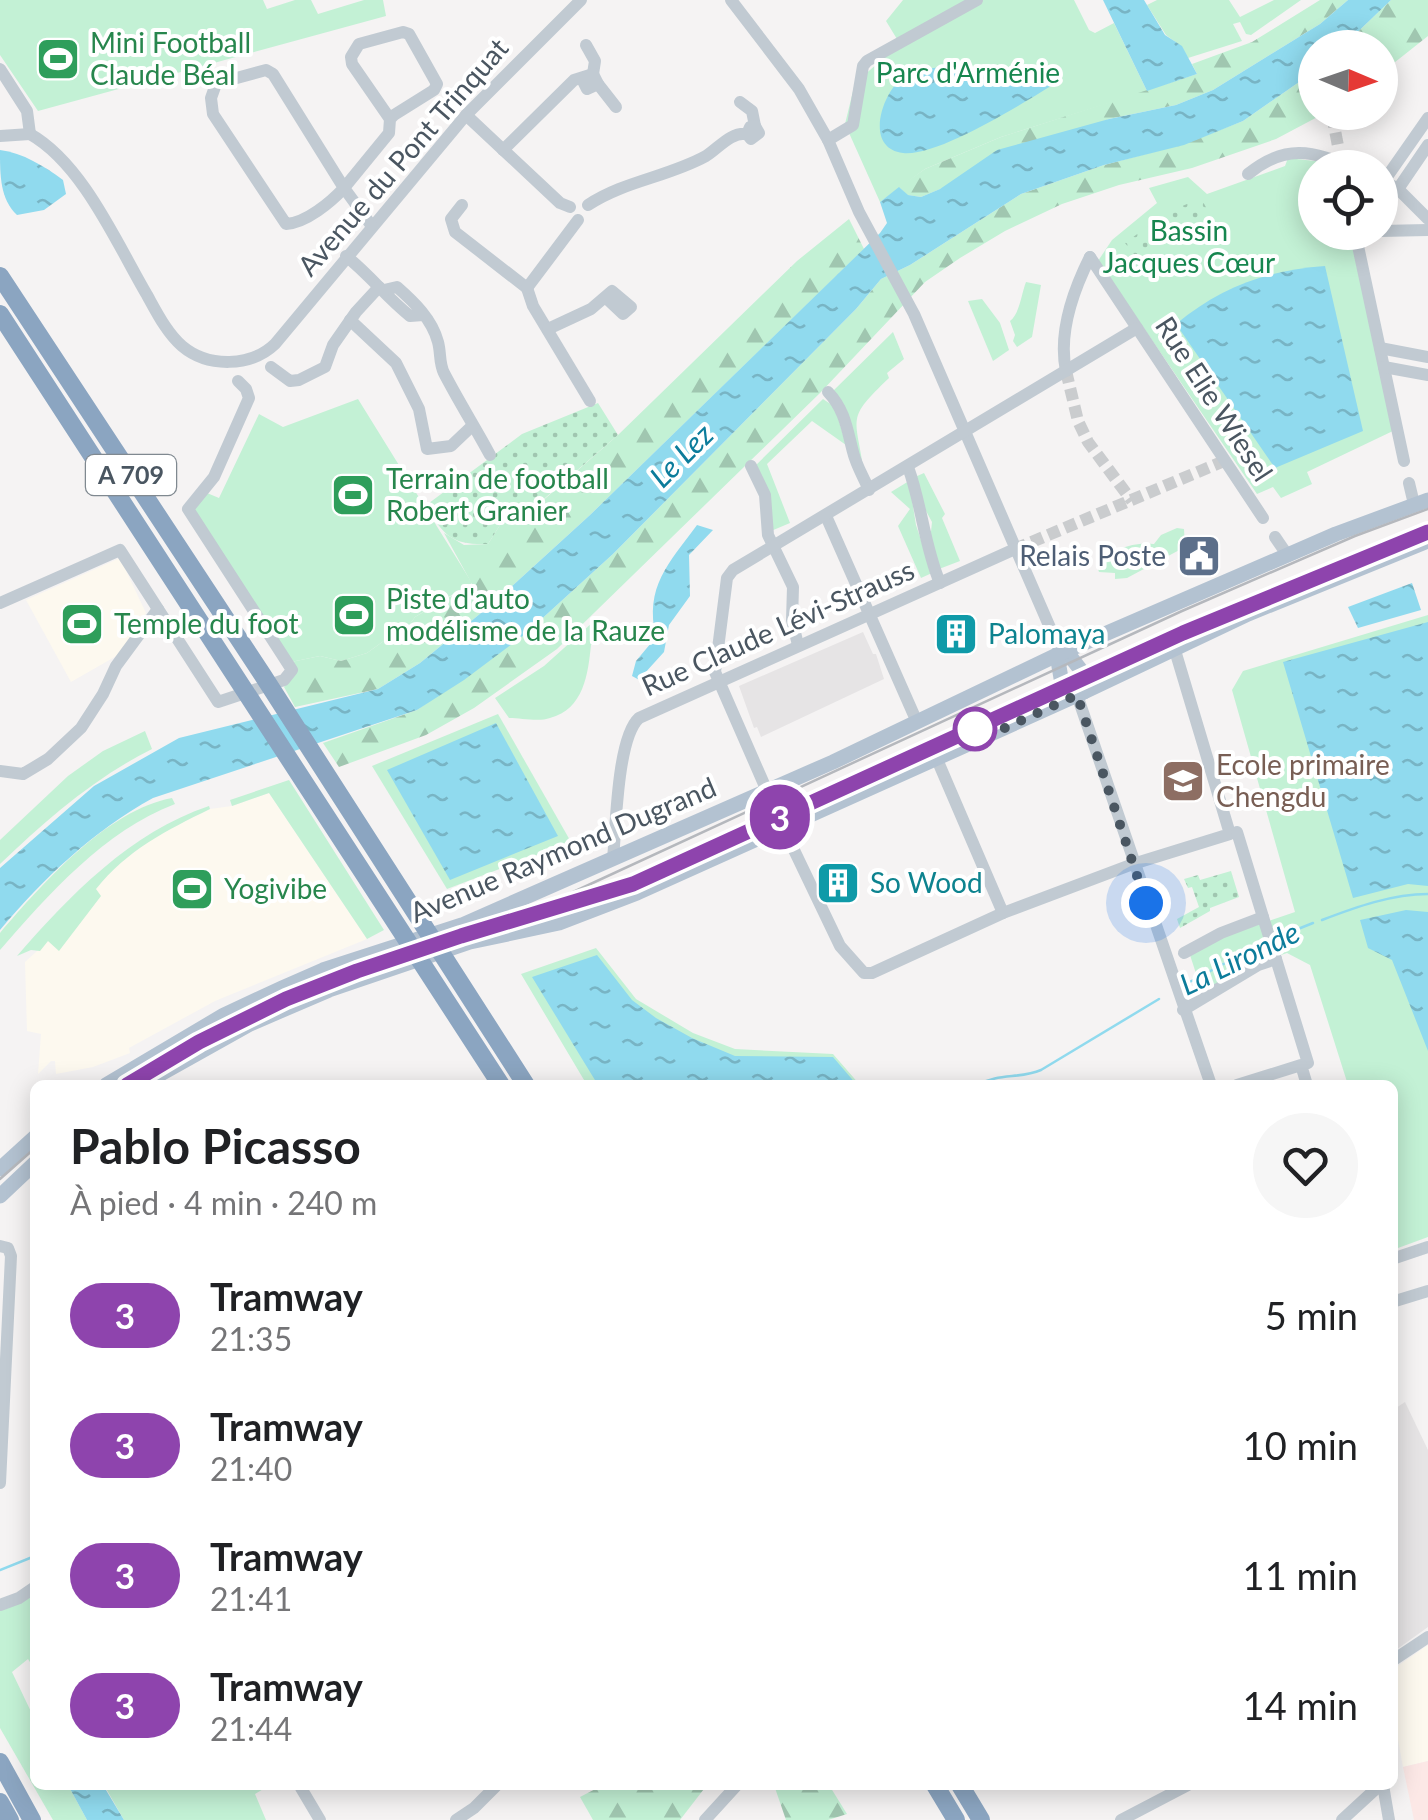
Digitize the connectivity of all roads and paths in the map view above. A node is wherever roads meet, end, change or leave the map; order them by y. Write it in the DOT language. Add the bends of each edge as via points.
graph roads {
  1 [pos="581,0"];
  2 [pos="731,0"];
  3 [pos="977,0"];
  4 [pos="586,46"];
  5 [pos="0,70"];
  6 [pos="591,79"];
  7 [pos="740,102"];
  8 [pos="616,107"];
  9 [pos="466,115"];
  10 [pos="1428,118"];
  11 [pos="390,119"];
  12 [pos="30,134"];
  13 [pos="0,136"];
  14 [pos="828,140"];
  15 [pos="1338,146"];
  16 [pos="1428,146"];
  17 [pos="503,150"];
  18 [pos="1340,150"];
  19 [pos="1298,154"];
  20 [pos="1398,158"];
  21 [pos="1248,174"];
  22 [pos="344,188"];
  23 [pos="1398,189"];
  24 [pos="462,205"];
  25 [pos="574,214"];
  26 [pos="1428,220"];
  27 [pos="371,225"];
  28 [pos="1428,230"];
  29 [pos="1398,231"];
  30 [pos="1361,250"];
  31 [pos="346,256"];
  32 [pos="0,276"];
  33 [pos="389,285"];
  34 [pos="526,288"];
  35 [pos="606,298"];
  36 [pos="0,314"];
  37 [pos="350,320"];
  38 [pos="1137,328"];
  39 [pos="548,329"];
  40 [pos="1380,348"];
  41 [pos="1428,357"];
  42 [pos="1384,367"];
  43 [pos="271,368"];
  44 [pos="1066,371"];
  45 [pos="1428,375"];
  46 [pos="238,381"];
  47 [pos="828,392"];
  48 [pos="590,401"];
  49 [pos="471,427"];
  50 [pos="965,432"];
  51 [pos="490,455"];
  52 [pos="1404,461"];
  53 [pos="751,466"];
  54 [pos="908,467"];
  55 [pos="1409,483"];
  56 [pos="870,490"];
  57 [pos="1421,502"];
  58 [pos="826,516"];
  59 [pos="1263,518"];
  60 [pos="1275,537"];
  61 [pos="1428,541"];
  62 [pos="774,547"];
  63 [pos="1016,549"];
  64 [pos="1288,556"];
  65 [pos="940,583"];
  66 [pos="0,603"];
  67 [pos="158,609"];
  68 [pos="869,614"];
  69 [pos="798,646"];
  70 [pos="1174,647"];
  71 [pos="1061,653"];
  72 [pos="718,682"];
  73 [pos="1078,694"];
  74 [pos="917,722"];
  75 [pos="936,757"];
  76 [pos="0,771"];
  77 [pos="768,792"];
  78 [pos="783,827"];
  79 [pos="1237,832"];
  80 [pos="613,859"];
  81 [pos="1133,864"];
  82 [pos="1003,913"];
  83 [pos="1263,917"];
  84 [pos="1184,953"];
  85 [pos="1276,959"];
  86 [pos="1182,1008"];
  87 [pos="1308,1063"];
  88 [pos="114,1080"];
  89 [pos="149,1080"];
  90 [pos="498,1080"];
  91 [pos="523,1080"];
  92 [pos="1209,1080"];
  93 [pos="1253,1080"];
  94 [pos="1306,1080"];
  95 [pos="30,1142"];
  96 [pos="30,1167"];
  97 [pos="0,1169"];
  98 [pos="0,1196"];
  99 [pos="0,1246"];
  100 [pos="1428,1247"];
  101 [pos="1398,1257"];
  102 [pos="1428,1291"];
  103 [pos="1398,1300"];
  104 [pos="0,1482"];
  105 [pos="30,1590"];
  106 [pos="0,1605"];
  107 [pos="1428,1637"];
  108 [pos="1398,1657"];
  109 [pos="0,1762"];
  110 [pos="302,1790"];
  111 [pos="492,1790"];
  112 [pos="731,1790"];
  113 [pos="938,1790"];
  114 [pos="963,1790"];
  115 [pos="1178,1790"];
  116 [pos="1375,1790"];
  117 [pos="1382,1790"];
  118 [pos="0,1802"];
  119 [pos="10,1820"];
  120 [pos="32,1820"];
  121 [pos="320,1820"];
  122 [pos="456,1820"];
  123 [pos="704,1820"];
  124 [pos="956,1820"];
  125 [pos="981,1820"];
  126 [pos="1121,1820"];
  127 [pos="1342,1820"];
  128 [pos="1389,1820"];
  1 -- 9 [label="street, Avenue du Pont Trinquat"];
  2 -- 14 [label="street" via="799,89"];
  3 -- 14 [label="street" via="867,61 853,125"];
  4 -- 6 [label="street" via="595,61"];
  5 -- 12 [label="street" via="27,111"];
  6 -- 8 [label="street"];
  6 -- 17 [label="street" via="574,80"];
  7 -- 25 [label="street" via="752,111 751,130 703,158 606,193 588,205 588,214"];
  9 -- 17 [label="street"];
  9 -- 27 [label="street, Avenue du Pont Trinquat"];
  10 -- 20 [label="street"];
  11 -- 11 [label="street" via="351,56 359,44 403,32 437,84"];
  11 -- 22 [label="street" via="389,133"];
  12 -- 13 [label="street"];
  12 -- 31 [label="street, Avenue du Pont Trinquat" via="79,181 159,316 180,344 200,356 238,362 268,350"];
  14 -- 50 [label="street"];
  15 -- 18 [label="street"];
  16 -- 23 [label="street"];
  17 -- 25 [label="street"];
  19 -- 21 [label="street" via="1283,152"];
  22 -- 22 [label="street" via="298,222 282,221 211,107 216,84 266,70 274,74"];
  22 -- 27 [label="street"];
  23 -- 26 [label="street"];
  24 -- 34 [label="street" via="451,219 456,232"];
  25 -- 34 [label="street"];
  27 -- 31 [label="street, Avenue du Pont Trinquat"];
  28 -- 29 [label="street"];
  30 -- 40 [label="street"];
  31 -- 33 [label="street"];
  32 -- 91 [label="highway, A 709"];
  33 -- 37 [label="street" via="373,290"];
  33 -- 49 [label="street" via="384,296 410,316 424,314"];
  34 -- 39 [label="street"];
  35 -- 39 [label="street"];
  36 -- 90 [label="highway, A 709"];
  37 -- 43 [label="street" via="314,374 290,382"];
  37 -- 49 [label="street" via="396,363 419,409 428,449 451,446"];
  38 -- 44 [label="street"];
  38 -- 44 [label="street, Rue Elie Wiesel" via="1090,257 1066,324"];
  38 -- 59 [label="street, Rue Elie Wiesel"];
  39 -- 48 [label="street"];
  40 -- 41 [label="street"];
  40 -- 42 [label="street"];
  42 -- 45 [label="street"];
  42 -- 52 [label="street"];
  44 -- 50 [label="street"];
  46 -- 67 [label="street" via="249,398 214,477 188,509 292,670 284,680 218,702"];
  47 -- 56 [label="street" via="839,404"];
  49 -- 51 [label="street"];
  50 -- 54 [label="street"];
  50 -- 63 [label="street"];
  53 -- 62 [label="street" via="765,496"];
  54 -- 56 [label="street"];
  54 -- 65 [label="street"];
  55 -- 57 [label="street"];
  56 -- 58 [label="street"];
  57 -- 64 [label="main road, Avenue Raymond Dugrand"];
  58 -- 62 [label="street"];
  58 -- 68 [label="street"];
  60 -- 64 [label="street"];
  61 -- 70 [label="main road"];
  62 -- 69 [label="street" via="793,587"];
  62 -- 72 [label="street" via="727,578"];
  63 -- 65 [label="street, Rue Claude Lévi-Strauss"];
  63 -- 71 [label="street"];
  64 -- 71 [label="main road, Avenue Raymond Dugrand"];
  65 -- 68 [label="street, Rue Claude Lévi-Strauss"];
  66 -- 67 [label="street" via="120,550"];
  67 -- 76 [label="street" via="70,739 24,774"];
  68 -- 69 [label="street, Rue Claude Lévi-Strauss"];
  68 -- 74 [label="street"];
  69 -- 72 [label="street, Rue Claude Lévi-Strauss"];
  70 -- 73 [label="main road"];
  70 -- 81 [label="street" via="1230,834"];
  71 -- 73 [label="main road" via="1061,678"];
  71 -- 74 [label="main road, Avenue Raymond Dugrand"];
  72 -- 77 [label="street"];
  72 -- 80 [label="street, Rue Claude Lévi-Strauss" via="632,724"];
  73 -- 75 [label="main road, Avenue Raymond Dugrand"];
  73 -- 81 [label="street"];
  74 -- 77 [label="main road, Avenue Raymond Dugrand"];
  75 -- 78 [label="main road, Avenue Raymond Dugrand"];
  75 -- 82 [label="street"];
  77 -- 80 [label="main road, Avenue Raymond Dugrand"];
  78 -- 82 [label="street" via="840,946 864,974"];
  78 -- 89 [label="main road, Avenue Raymond Dugrand" via="559,923 470,942 329,990"];
  79 -- 83 [label="street"];
  80 -- 88 [label="main road, Avenue Raymond Dugrand" via="462,925 322,970 224,1015"];
  81 -- 82 [label="street"];
  81 -- 86 [label="street"];
  83 -- 84 [label="street"];
  83 -- 85 [label="street"];
  85 -- 86 [label="street"];
  85 -- 87 [label="street"];
  86 -- 92 [label="street"];
  93 -- 94 [label="street" via="1301,1065"];
  95 -- 97 [label="main road"];
  96 -- 98 [label="main road"];
  99 -- 104 [label="street" via="11,1256"];
  100 -- 101 [label="street"];
  102 -- 103 [label="street"];
  105 -- 106 [label="street"];
  107 -- 108 [label="street"];
  109 -- 120 [label="highway"];
  110 -- 121 [label="street"];
  111 -- 122 [label="street"];
  112 -- 123 [label="street"];
  113 -- 124 [label="highway"];
  114 -- 125 [label="highway"];
  115 -- 126 [label="street"];
  116 -- 127 [label="street"];
  117 -- 128 [label="street"];
  118 -- 119 [label="highway"];
}
